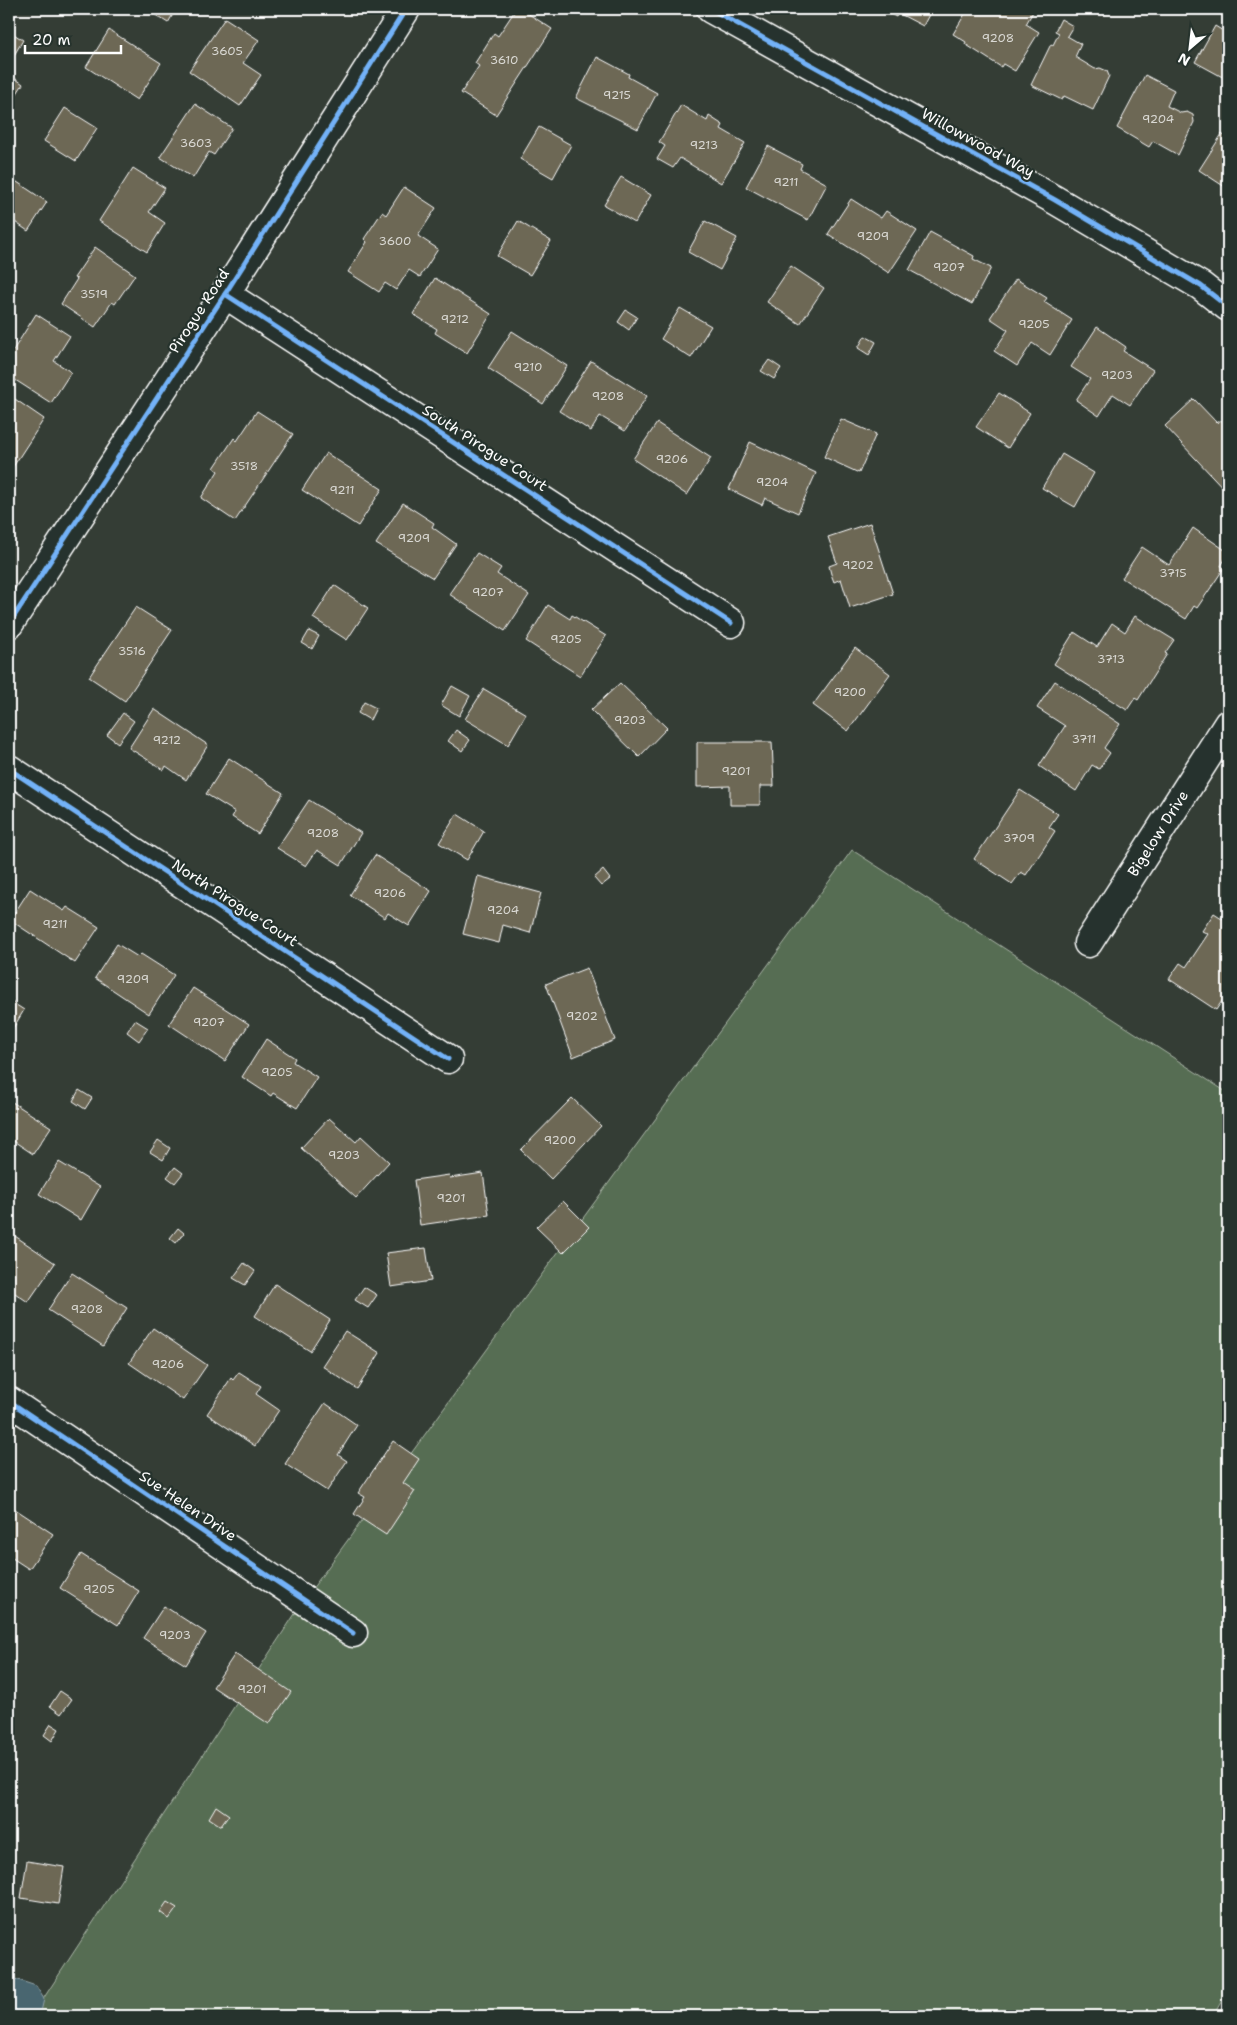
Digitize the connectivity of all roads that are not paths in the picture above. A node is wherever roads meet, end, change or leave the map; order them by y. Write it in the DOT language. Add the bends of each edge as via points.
graph roads {
  1 [pos="406,9"];
  2 [pos="711,9"];
  3 [pos="225,294"];
  4 [pos="1228,307"];
  5 [pos="731,623"];
  6 [pos="9,624"];
  7 [pos="1228,724"];
  8 [pos="9,769"];
  9 [pos="1088,943"];
  10 [pos="448,1059"];
  11 [pos="9,1401"];
  12 [pos="353,1633"];
  1 -- 3 [label="street, Pirogue Road"];
  2 -- 4 [label="street, Willowwood Way" via="1071,210 1201,286"];
  3 -- 5 [label="street, South Pirogue Court"];
  3 -- 6 [label="street, Pirogue Road"];
  7 -- 9 [label="street, Bigelow Drive"];
  8 -- 10 [label="street, North Pirogue Court"];
  11 -- 12 [label="street, Sue Helen Drive"];
}
